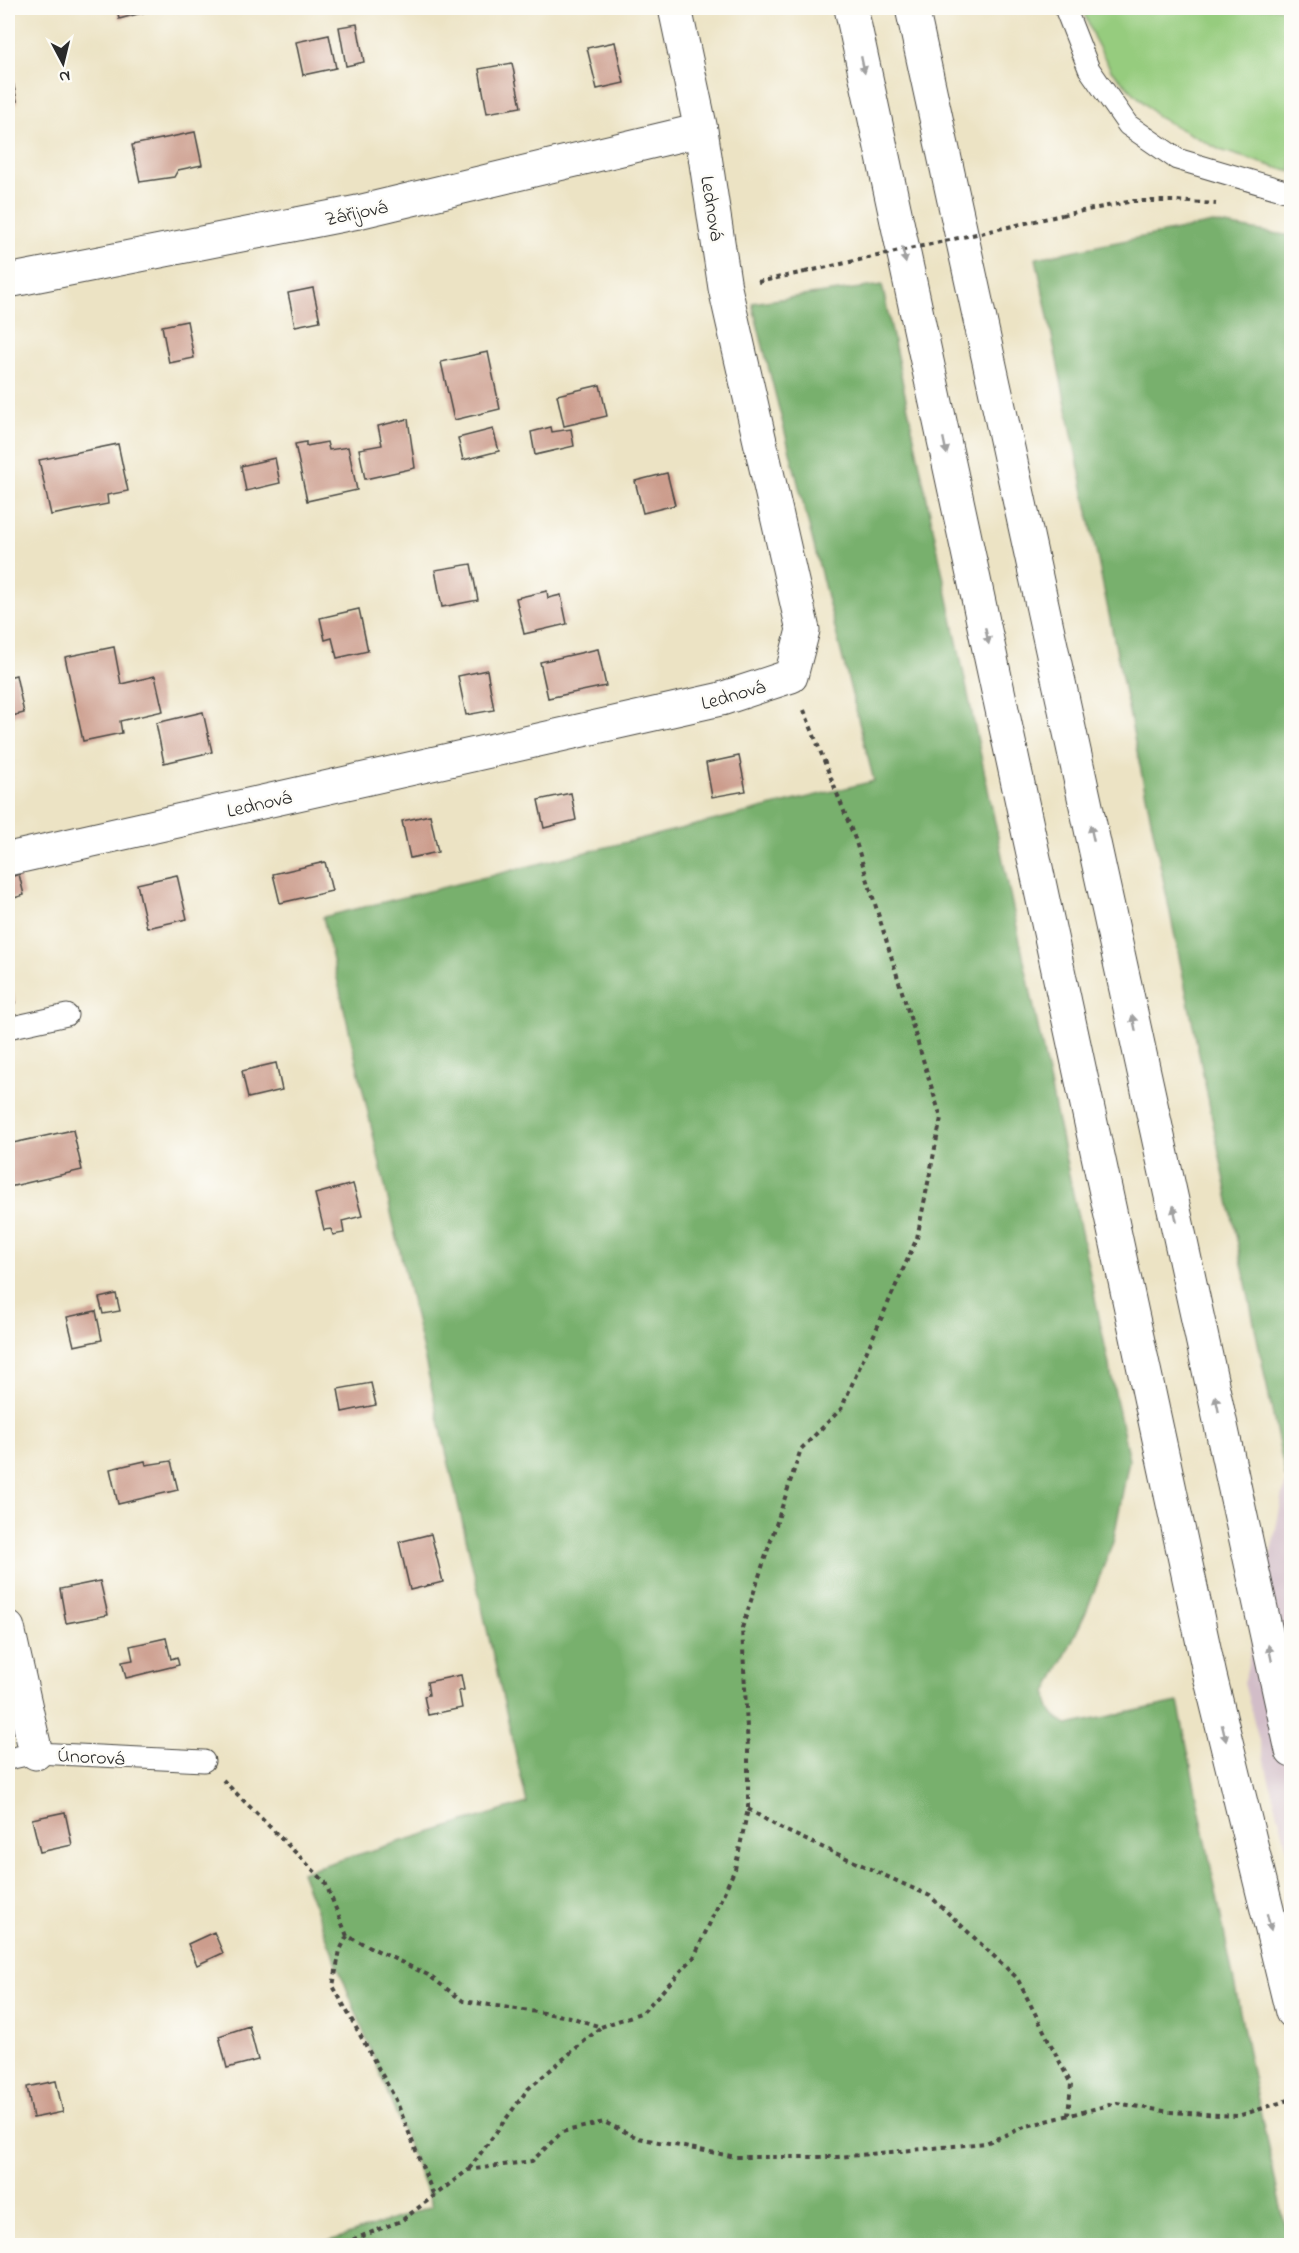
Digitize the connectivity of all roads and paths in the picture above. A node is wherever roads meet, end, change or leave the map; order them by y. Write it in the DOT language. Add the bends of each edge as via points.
graph roads {
  1 [pos="675,8"];
  2 [pos="851,8"];
  3 [pos="912,8"];
  4 [pos="1065,8"];
  5 [pos="701,130"];
  6 [pos="1292,193"];
  7 [pos="1219,204"];
  8 [pos="8,281"];
  9 [pos="725,288"];
  10 [pos="791,676"];
  11 [pos="8,859"];
  12 [pos="67,1015"];
  13 [pos="8,1028"];
  14 [pos="8,1628"];
  15 [pos="1292,1751"];
  16 [pos="22,1756"];
  17 [pos="204,1761"];
  18 [pos="748,1809"];
  19 [pos="347,1936"];
  20 [pos="1292,2012"];
  21 [pos="601,2027"];
  22 [pos="1292,2099"];
  23 [pos="1068,2115"];
  24 [pos="468,2170"];
  25 [pos="434,2196"];
  26 [pos="336,2246"];
  1 -- 5 [label="main road, Lednová"];
  2 -- 20 [label="main road, one-way" via="1210,1676"];
  15 -- 3 [label="main road, one-way"];
  4 -- 6 [label="lane" via="1089,69 1128,125 1177,159"];
  5 -- 8 [label="main road, Zářijová" via="358,212"];
  5 -- 9 [label="main road, Lednová"];
  7 -- 9 [label="path, bridge" via="1133,201"];
  9 -- 10 [label="main road, Lednová" via="803,630"];
  10 -- 11 [label="main road, Lednová" via="721,699"];
  10 -- 18 [label="path" via="855,839 941,1118 918,1239 841,1409 801,1449 742,1628"];
  12 -- 13 [label="lane"];
  14 -- 16 [label="main road, Únorová"];
  16 -- 17 [label="lane, Únorová"];
  17 -- 19 [label="path" via="326,1882"];
  18 -- 21 [label="path" via="735,1869 694,1957 643,2012"];
  18 -- 23 [label="path" via="782,1829 930,1896 1017,1978 1071,2084"];
  19 -- 21 [label="path" via="428,1975 463,2001 570,2018"];
  19 -- 25 [label="path" via="333,1986 396,2100"];
  21 -- 24 [label="path" via="528,2089"];
  22 -- 23 [label="path" via="1238,2116 1169,2112 1117,2103"];
  23 -- 24 [label="path" via="1027,2126 986,2144 838,2157 736,2157 638,2138 604,2122 562,2132 532,2161"];
  24 -- 25 [label="path"];
  25 -- 26 [label="path" via="402,2221"];
}
